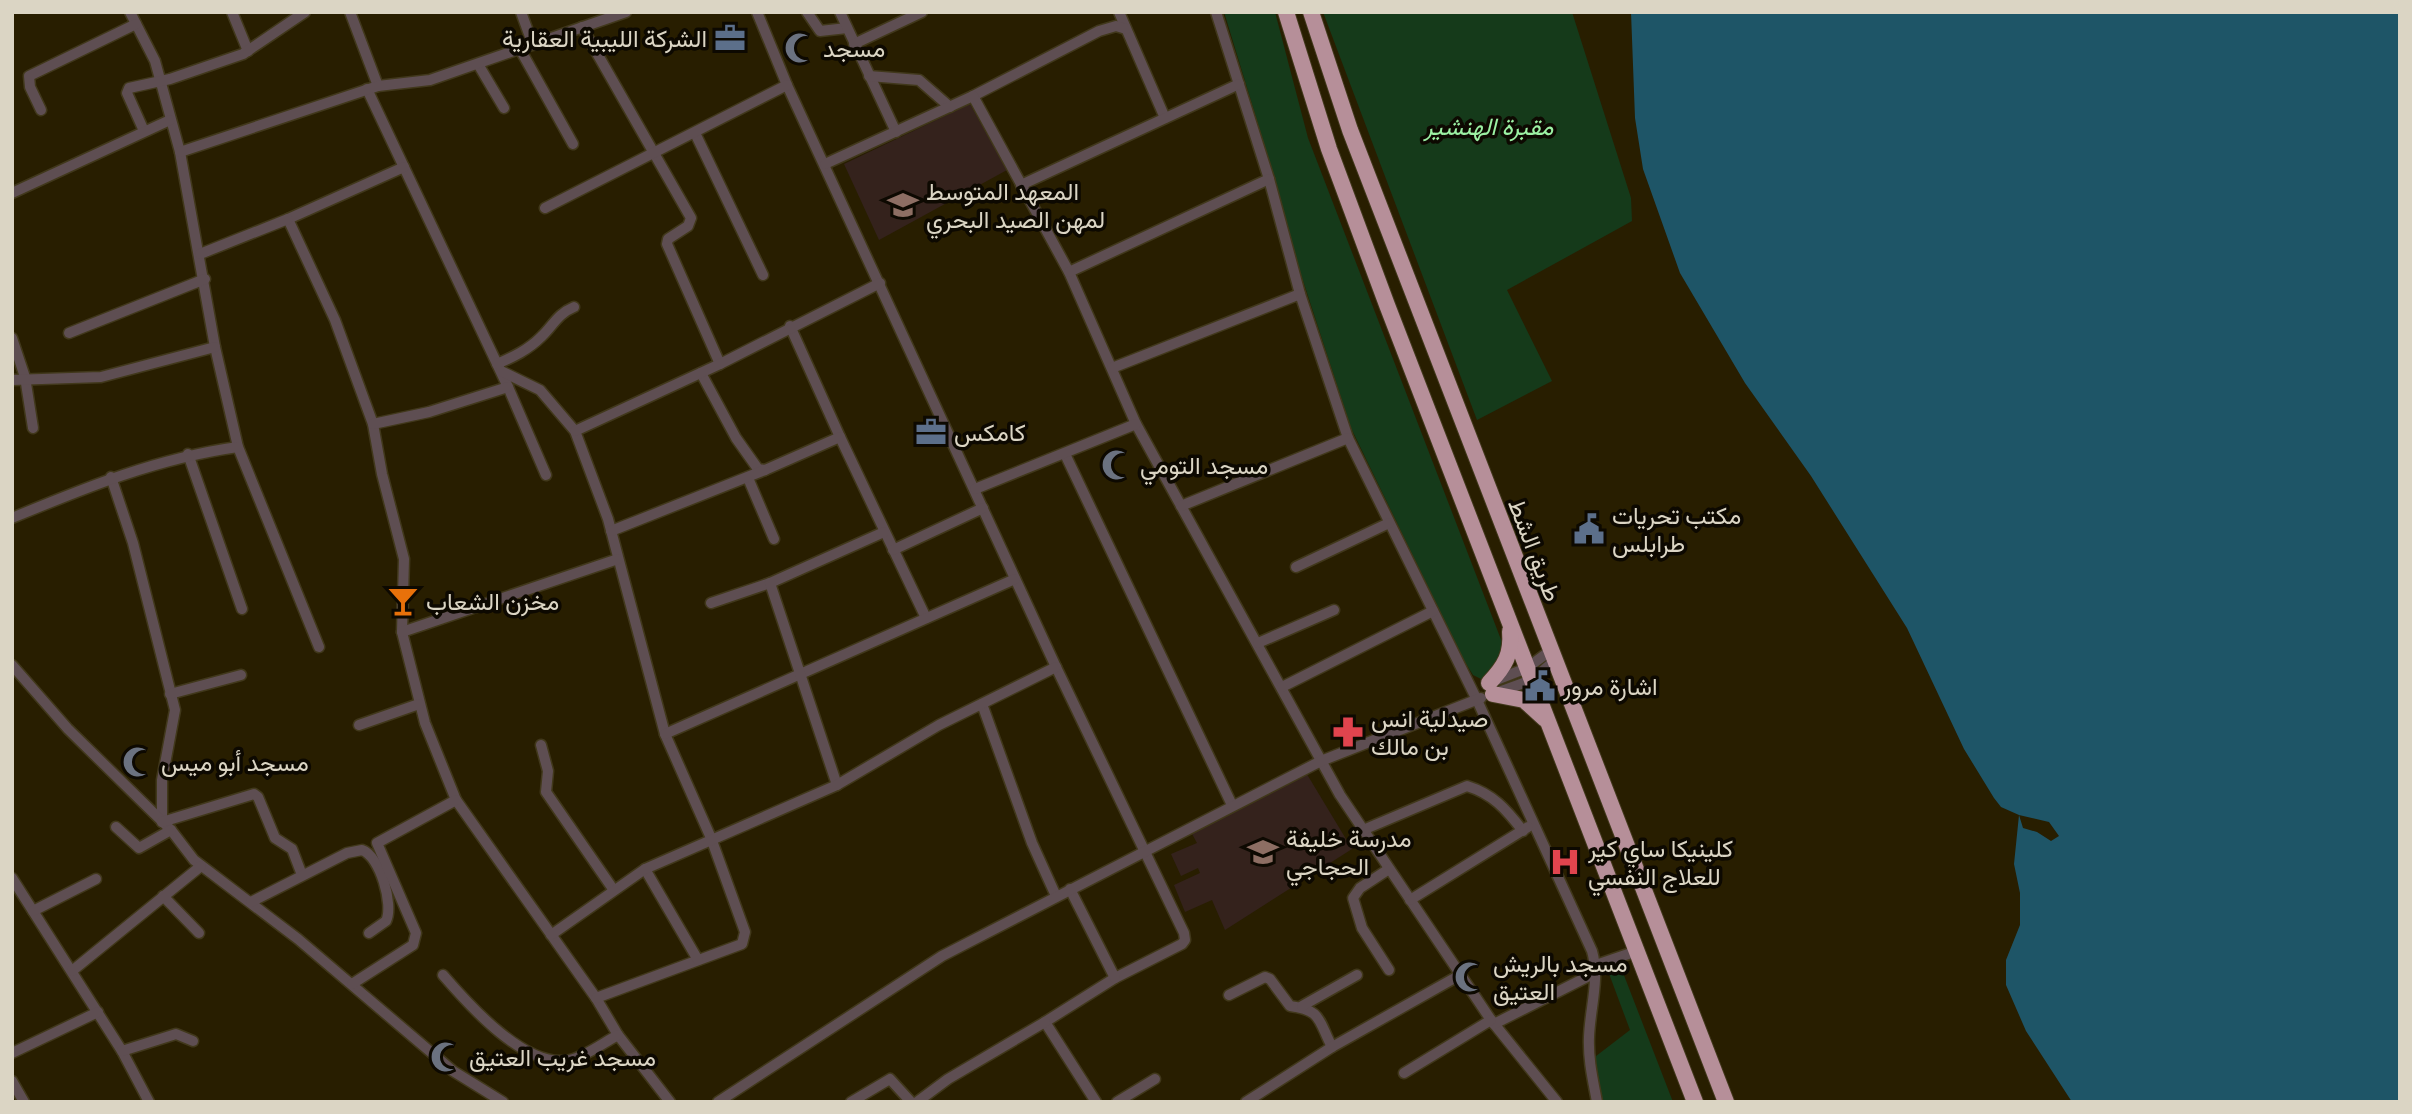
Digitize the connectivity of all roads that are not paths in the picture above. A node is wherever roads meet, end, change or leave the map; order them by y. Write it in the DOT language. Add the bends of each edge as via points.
graph roads {
  1 [pos="130,12"];
  2 [pos="232,12"];
  3 [pos="305,12"];
  4 [pos="350,12"];
  5 [pos="522,12"];
  6 [pos="625,12"];
  7 [pos="757,12"];
  8 [pos="807,12"];
  9 [pos="840,12"];
  10 [pos="922,12"];
  11 [pos="1119,12"];
  12 [pos="1216,12"];
  13 [pos="1286,12"];
  14 [pos="1311,12"];
  15 [pos="136,23"];
  16 [pos="582,27"];
  17 [pos="848,28"];
  18 [pos="1126,29"];
  19 [pos="854,44"];
  20 [pos="533,45"];
  21 [pos="520,49"];
  22 [pos="248,51"];
  23 [pos="478,64"];
  24 [pos="869,76"];
  25 [pos="160,80"];
  26 [pos="1239,84"];
  27 [pos="788,85"];
  28 [pos="372,88"];
  29 [pos="973,96"];
  30 [pos="950,107"];
  31 [pos="504,108"];
  32 [pos="41,110"];
  33 [pos="1165,118"];
  34 [pos="170,120"];
  35 [pos="144,131"];
  36 [pos="896,132"];
  37 [pos="695,133"];
  38 [pos="573,145"];
  39 [pos="180,152"];
  40 [pos="656,154"];
  41 [pos="825,164"];
  42 [pos="404,167"];
  43 [pos="1269,179"];
  44 [pos="1021,185"];
  45 [pos="12,193"];
  46 [pos="545,208"];
  47 [pos="288,219"];
  48 [pos="200,254"];
  49 [pos="1069,272"];
  50 [pos="763,275"];
  51 [pos="205,279"];
  52 [pos="880,283"];
  53 [pos="1300,294"];
  54 [pos="574,307"];
  55 [pos="790,326"];
  56 [pos="69,333"];
  57 [pos="12,338"];
  58 [pos="215,346"];
  59 [pos="720,364"];
  60 [pos="499,367"];
  61 [pos="1112,368"];
  62 [pos="701,373"];
  63 [pos="25,377"];
  64 [pos="12,380"];
  65 [pos="508,387"];
  66 [pos="373,424"];
  67 [pos="1136,424"];
  68 [pos="33,428"];
  69 [pos="575,431"];
  70 [pos="840,437"];
  71 [pos="1348,438"];
  72 [pos="239,447"];
  73 [pos="188,454"];
  74 [pos="1065,454"];
  75 [pos="765,470"];
  76 [pos="546,475"];
  77 [pos="111,477"];
  78 [pos="748,478"];
  79 [pos="975,489"];
  80 [pos="1181,506"];
  81 [pos="983,508"];
  82 [pos="12,518"];
  83 [pos="1390,523"];
  84 [pos="611,531"];
  85 [pos="884,532"];
  86 [pos="774,539"];
  87 [pos="893,550"];
  88 [pos="618,559"];
  89 [pos="1296,567"];
  90 [pos="1015,579"];
  91 [pos="770,583"];
  92 [pos="711,603"];
  93 [pos="242,609"];
  94 [pos="1334,610"];
  95 [pos="1433,611"];
  96 [pos="926,618"];
  97 [pos="1509,622"];
  98 [pos="402,632"];
  99 [pos="1258,643"];
  100 [pos="319,647"];
  101 [pos="1552,656"];
  102 [pos="12,665"];
  103 [pos="1056,667"];
  104 [pos="801,673"];
  105 [pos="1530,674"];
  106 [pos="241,675"];
  107 [pos="1282,687"];
  108 [pos="170,694"];
  109 [pos="1485,694"];
  110 [pos="982,704"];
  111 [pos="419,705"];
  112 [pos="1549,723"];
  113 [pos="359,725"];
  114 [pos="665,734"];
  115 [pos="541,745"];
  116 [pos="1321,761"];
  117 [pos="837,785"];
  118 [pos="456,800"];
  119 [pos="1232,805"];
  120 [pos="1533,824"];
  121 [pos="167,826"];
  122 [pos="116,827"];
  123 [pos="1363,830"];
  124 [pos="1523,831"];
  125 [pos="711,838"];
  126 [pos="1143,850"];
  127 [pos="201,866"];
  128 [pos="645,869"];
  129 [pos="1389,869"];
  130 [pos="302,875"];
  131 [pos="12,878"];
  132 [pos="96,879"];
  133 [pos="613,889"];
  134 [pos="1070,889"];
  135 [pos="163,896"];
  136 [pos="1056,896"];
  137 [pos="1410,900"];
  138 [pos="251,902"];
  139 [pos="33,911"];
  140 [pos="199,933"];
  141 [pos="369,933"];
  142 [pos="551,935"];
  143 [pos="1637,951"];
  144 [pos="698,960"];
  145 [pos="1595,969"];
  146 [pos="1389,970"];
  147 [pos="72,971"];
  148 [pos="443,975"];
  149 [pos="1357,975"];
  150 [pos="1460,975"];
  151 [pos="1115,978"];
  152 [pos="352,984"];
  153 [pos="1229,995"];
  154 [pos="596,998"];
  155 [pos="1302,1006"];
  156 [pos="98,1012"];
  157 [pos="1045,1022"];
  158 [pos="1493,1022"];
  159 [pos="618,1035"];
  160 [pos="193,1041"];
  161 [pos="1332,1047"];
  162 [pos="122,1051"];
  163 [pos="12,1053"];
  164 [pos="1404,1073"];
  165 [pos="1154,1079"];
  166 [pos="12,1081"];
  167 [pos="24,1102"];
  168 [pos="149,1102"];
  169 [pos="503,1102"];
  170 [pos="670,1102"];
  171 [pos="718,1102"];
  172 [pos="851,1102"];
  173 [pos="911,1102"];
  174 [pos="916,1102"];
  175 [pos="1096,1102"];
  176 [pos="1117,1102"];
  177 [pos="1246,1102"];
  178 [pos="1557,1102"];
  179 [pos="1597,1102"];
  180 [pos="1695,1102"];
  181 [pos="1726,1102"];
  1 -- 15 [label="street"];
  2 -- 22 [label="street"];
  3 -- 22 [label="street"];
  4 -- 28 [label="street"];
  5 -- 20 [label="street"];
  6 -- 16 [label="street"];
  7 -- 27 [label="street"];
  8 -- 17 [label="street" via="821,31"];
  9 -- 17 [label="street"];
  10 -- 19 [label="street"];
  11 -- 18 [label="street"];
  12 -- 26 [label="street"];
  13 -- 97 [label="highway, طريق الشط" via="1334,162"];
  14 -- 101 [label="highway, طريق الشط" via="1350,130"];
  15 -- 25 [label="street"];
  15 -- 32 [label="street" via="29,76"];
  16 -- 20 [label="street"];
  16 -- 40 [label="street"];
  17 -- 19 [label="street"];
  18 -- 29 [label="street" via="1116,26 1098,31"];
  18 -- 33 [label="street"];
  19 -- 24 [label="street"];
  20 -- 21 [label="street"];
  21 -- 23 [label="street"];
  21 -- 38 [label="street"];
  22 -- 25 [label="street"];
  23 -- 28 [label="street" via="430,80"];
  23 -- 31 [label="street"];
  24 -- 30 [label="street" via="919,80"];
  24 -- 36 [label="street"];
  25 -- 34 [label="street"];
  25 -- 35 [label="street" via="128,89"];
  26 -- 33 [label="street"];
  26 -- 43 [label="street"];
  27 -- 37 [label="street"];
  27 -- 41 [label="street"];
  28 -- 39 [label="street"];
  28 -- 42 [label="street"];
  29 -- 30 [label="street"];
  29 -- 44 [label="street"];
  30 -- 36 [label="street"];
  33 -- 44 [label="street"];
  34 -- 35 [label="street"];
  34 -- 39 [label="street"];
  35 -- 45 [label="street"];
  36 -- 41 [label="street"];
  37 -- 40 [label="street"];
  37 -- 50 [label="street"];
  39 -- 48 [label="street"];
  40 -- 46 [label="street"];
  40 -- 59 [label="street" via="691,218 667,244"];
  41 -- 52 [label="street"];
  42 -- 47 [label="street"];
  42 -- 60 [label="street"];
  43 -- 49 [label="street"];
  43 -- 53 [label="street"];
  44 -- 49 [label="street"];
  47 -- 48 [label="street"];
  47 -- 66 [label="street" via="335,320"];
  48 -- 51 [label="street"];
  49 -- 61 [label="street"];
  51 -- 56 [label="street"];
  51 -- 58 [label="street"];
  52 -- 55 [label="street"];
  52 -- 79 [label="street"];
  53 -- 61 [label="street"];
  53 -- 71 [label="street"];
  54 -- 60 [label="street" via="558,315 543,336"];
  55 -- 59 [label="street"];
  55 -- 70 [label="street"];
  57 -- 63 [label="street"];
  58 -- 63 [label="street" via="102,377"];
  58 -- 72 [label="street"];
  59 -- 62 [label="street"];
  60 -- 65 [label="street"];
  60 -- 69 [label="street" via="540,390"];
  61 -- 67 [label="street"];
  62 -- 69 [label="street"];
  62 -- 75 [label="street" via="736,438 754,465"];
  63 -- 64 [label="street"];
  63 -- 68 [label="street"];
  65 -- 66 [label="street"];
  65 -- 76 [label="street"];
  66 -- 98 [label="street" via="404,559"];
  67 -- 74 [label="street"];
  67 -- 80 [label="street"];
  69 -- 84 [label="street"];
  70 -- 75 [label="street"];
  70 -- 85 [label="street"];
  71 -- 80 [label="street"];
  71 -- 83 [label="street"];
  72 -- 73 [label="street"];
  72 -- 100 [label="street"];
  73 -- 77 [label="street"];
  73 -- 93 [label="street"];
  74 -- 79 [label="street"];
  74 -- 119 [label="street"];
  75 -- 78 [label="street"];
  77 -- 82 [label="street"];
  77 -- 108 [label="street" via="133,543"];
  78 -- 84 [label="street"];
  78 -- 86 [label="street"];
  79 -- 81 [label="street"];
  80 -- 99 [label="street"];
  81 -- 87 [label="street"];
  81 -- 90 [label="street"];
  83 -- 89 [label="street"];
  83 -- 95 [label="street"];
  84 -- 88 [label="street"];
  85 -- 87 [label="street"];
  85 -- 91 [label="street"];
  87 -- 96 [label="street"];
  88 -- 98 [label="street"];
  88 -- 114 [label="street"];
  90 -- 96 [label="street"];
  90 -- 103 [label="street"];
  91 -- 92 [label="street"];
  91 -- 104 [label="street"];
  94 -- 99 [label="street"];
  95 -- 107 [label="street"];
  95 -- 109 [label="street"];
  96 -- 104 [label="street"];
  97 -- 105 [label="highway, طريق الشط"];
  97 -- 109 [label="highway" via="1508,660"];
  98 -- 111 [label="street"];
  99 -- 107 [label="street"];
  101 -- 105 [label="street"];
  101 -- 181 [label="highway, طريق الشط"];
  102 -- 121 [label="street" via="68,729"];
  103 -- 110 [label="street"];
  103 -- 126 [label="street"];
  104 -- 114 [label="street"];
  104 -- 117 [label="street"];
  105 -- 109 [label="street"];
  105 -- 112 [label="highway, طريق الشط"];
  106 -- 108 [label="street"];
  107 -- 116 [label="street"];
  108 -- 121 [label="street" via="175,710 162,780"];
  109 -- 112 [label="highway" via="1524,700"];
  109 -- 116 [label="street"];
  109 -- 120 [label="street"];
  110 -- 117 [label="street"];
  110 -- 136 [label="street"];
  111 -- 113 [label="street"];
  111 -- 118 [label="street"];
  112 -- 143 [label="highway, طريق الشط"];
  114 -- 125 [label="street"];
  115 -- 133 [label="street" via="550,801"];
  116 -- 119 [label="street"];
  116 -- 123 [label="street"];
  117 -- 125 [label="street"];
  118 -- 142 [label="street"];
  118 -- 152 [label="street" via="377,843 416,933 413,944"];
  119 -- 126 [label="street"];
  120 -- 124 [label="street"];
  120 -- 145 [label="street"];
  121 -- 122 [label="street" via="138,848"];
  121 -- 127 [label="street"];
  121 -- 130 [label="street" via="254,794 275,838 292,849"];
  123 -- 124 [label="street" via="1467,786 1486,792"];
  123 -- 129 [label="street"];
  124 -- 137 [label="street"];
  125 -- 128 [label="street"];
  125 -- 144 [label="street" via="745,932 742,944"];
  126 -- 134 [label="street"];
  126 -- 151 [label="street" via="1185,940"];
  127 -- 135 [label="street"];
  127 -- 138 [label="street"];
  128 -- 133 [label="street"];
  128 -- 144 [label="street"];
  129 -- 137 [label="street"];
  129 -- 146 [label="street" via="1353,898 1362,928"];
  130 -- 138 [label="street"];
  130 -- 141 [label="street" via="355,850 368,852 390,901 386,921"];
  131 -- 139 [label="street"];
  132 -- 139 [label="street"];
  133 -- 142 [label="street"];
  134 -- 136 [label="street"];
  134 -- 151 [label="street"];
  135 -- 140 [label="street"];
  135 -- 147 [label="street"];
  136 -- 171 [label="street" via="908,976"];
  137 -- 150 [label="street"];
  138 -- 152 [label="street"];
  139 -- 147 [label="street"];
  142 -- 154 [label="street"];
  143 -- 145 [label="street"];
  143 -- 180 [label="highway, طريق الشط"];
  144 -- 154 [label="street"];
  145 -- 158 [label="street"];
  145 -- 179 [label="street" via="1589,1036"];
  147 -- 156 [label="street"];
  148 -- 159 [label="street" via="488,1025 539,1055 572,1060"];
  149 -- 155 [label="street"];
  150 -- 158 [label="street"];
  150 -- 161 [label="street"];
  151 -- 157 [label="street"];
  152 -- 169 [label="street" via="453,1071"];
  153 -- 155 [label="street" via="1265,977 1290,1006"];
  154 -- 159 [label="street"];
  155 -- 161 [label="street" via="1314,1012"];
  156 -- 162 [label="street"];
  156 -- 163 [label="street"];
  157 -- 174 [label="street"];
  157 -- 175 [label="street"];
  158 -- 164 [label="street"];
  158 -- 178 [label="street"];
  159 -- 170 [label="street"];
  160 -- 162 [label="street" via="176,1034"];
  161 -- 177 [label="street"];
  162 -- 168 [label="street"];
  165 -- 176 [label="street"];
  166 -- 167 [label="street"];
  172 -- 173 [label="street" via="890,1079"];
}
